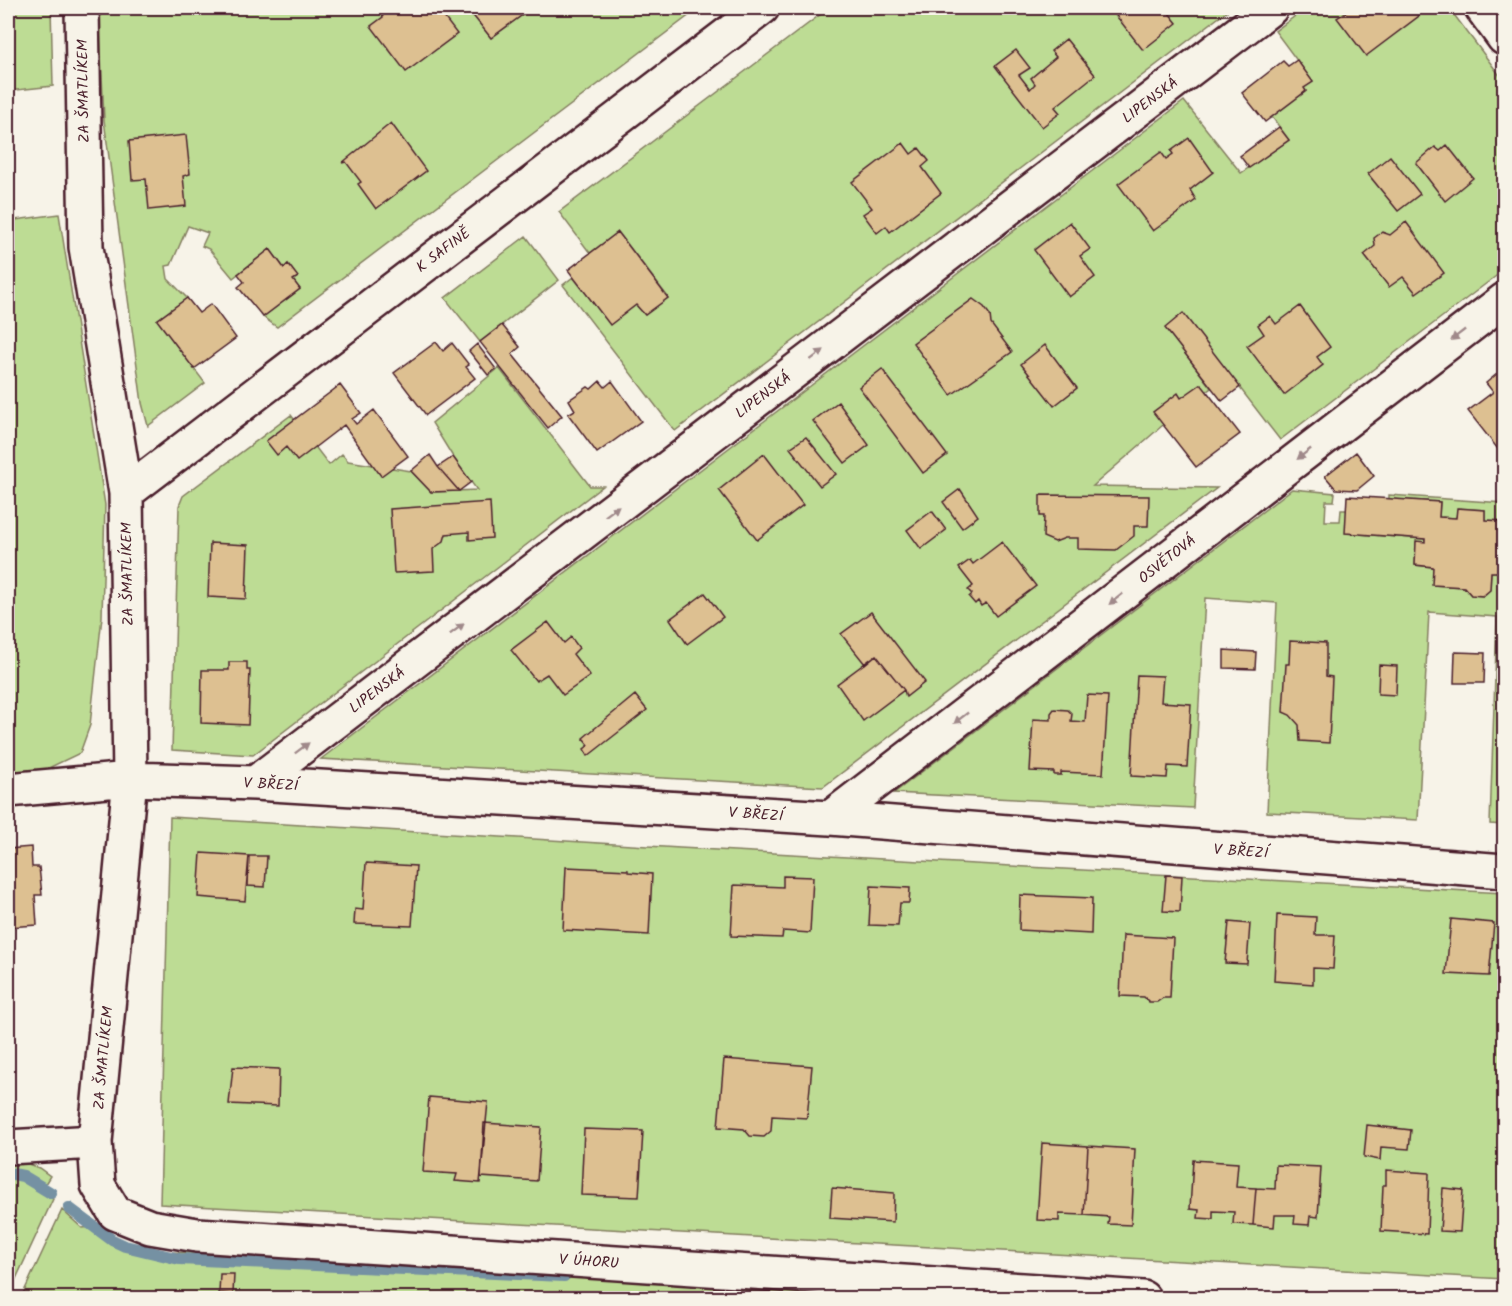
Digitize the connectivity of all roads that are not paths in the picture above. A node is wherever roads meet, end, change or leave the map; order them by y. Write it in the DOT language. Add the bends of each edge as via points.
graph roads {
  1 [pos="82,8"];
  2 [pos="762,8"];
  3 [pos="1271,8"];
  4 [pos="1482,8"];
  5 [pos="1504,38"];
  6 [pos="1504,300"];
  7 [pos="126,494"];
  8 [pos="130,779"];
  9 [pos="255,783"];
  10 [pos="8,790"];
  11 [pos="830,819"];
  12 [pos="1504,871"];
  13 [pos="95,1142"];
  14 [pos="8,1147"];
  15 [pos="1143,1299"];
  1 -- 7 [label="street, ZA ŠMATLÍKEM" via="86,247"];
  2 -- 7 [label="street, K SAFINĚ"];
  9 -- 3 [label="street, LIPENSKÁ, one-way"];
  4 -- 5 [label="street"];
  6 -- 11 [label="street, OSVĚTOVÁ, one-way"];
  7 -- 8 [label="street, ZA ŠMATLÍKEM"];
  8 -- 9 [label="street, V BŘEZÍ"];
  8 -- 10 [label="street, V BŘEZÍ"];
  8 -- 13 [label="street, ZA ŠMATLÍKEM"];
  9 -- 11 [label="street, V BŘEZÍ"];
  11 -- 12 [label="street, V BŘEZÍ"];
  13 -- 14 [label="street"];
  13 -- 15 [label="street, V ÚHORU" via="98,1185 115,1213 150,1227 197,1235"];
}
